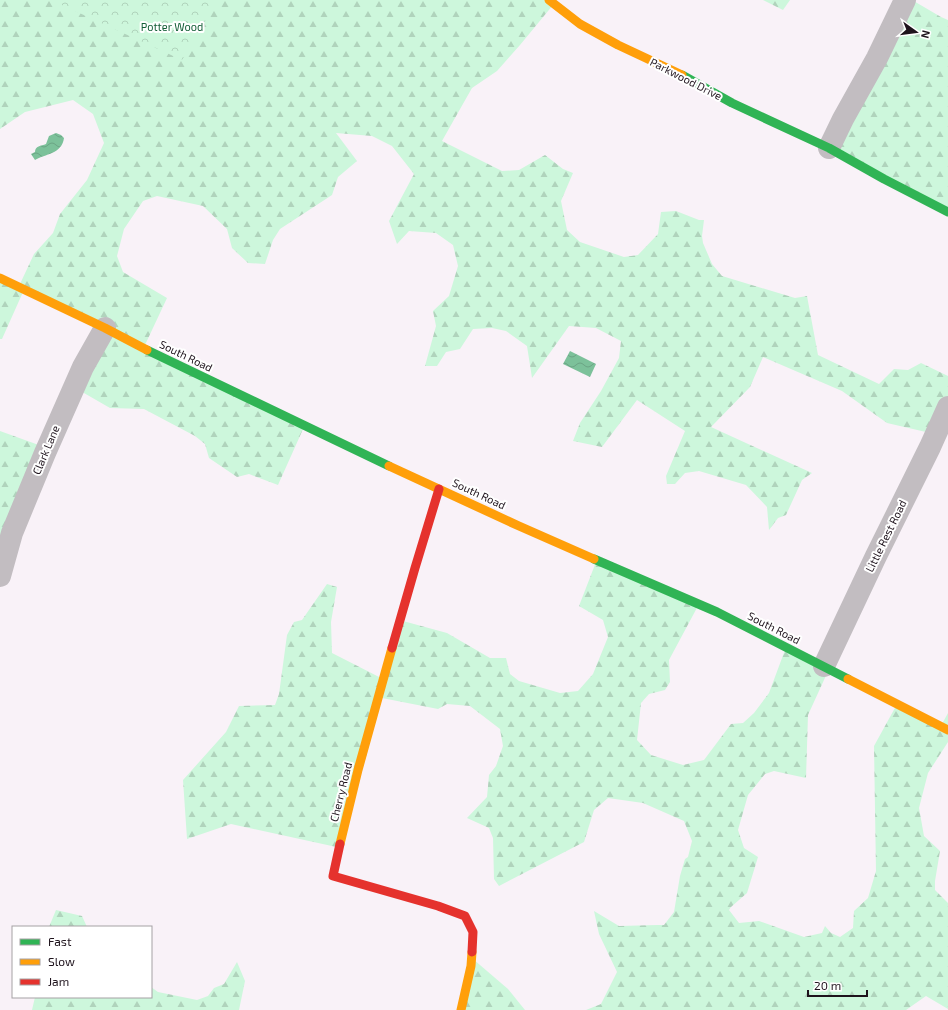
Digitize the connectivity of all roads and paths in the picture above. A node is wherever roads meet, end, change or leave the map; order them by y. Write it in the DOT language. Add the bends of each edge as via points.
graph roads {
  1 [pos="549,0"];
  2 [pos="905,0"];
  3 [pos="829,148"];
  4 [pos="948,212"];
  5 [pos="0,278"];
  6 [pos="105,328"];
  7 [pos="948,407"];
  8 [pos="438,489"];
  9 [pos="0,576"];
  10 [pos="824,666"];
  11 [pos="948,730"];
  12 [pos="461,1010"];
  1 -- 3 [label="street, Parkwood Drive" via="580,24 618,45 675,71 732,103"];
  2 -- 3 [label="street"];
  3 -- 4 [label="street, Parkwood Drive"];
  5 -- 6 [label="street, South Road"];
  6 -- 8 [label="street, South Road"];
  6 -- 9 [label="street, Clark Lane" via="83,367 45,452 12,533"];
  7 -- 10 [label="street, Little Rest Road"];
  8 -- 10 [label="street, South Road" via="717,612"];
  8 -- 12 [label="street, Cherry Road" via="358,770 333,876 466,916 473,932 471,966"];
  10 -- 11 [label="street, South Road"];
}
